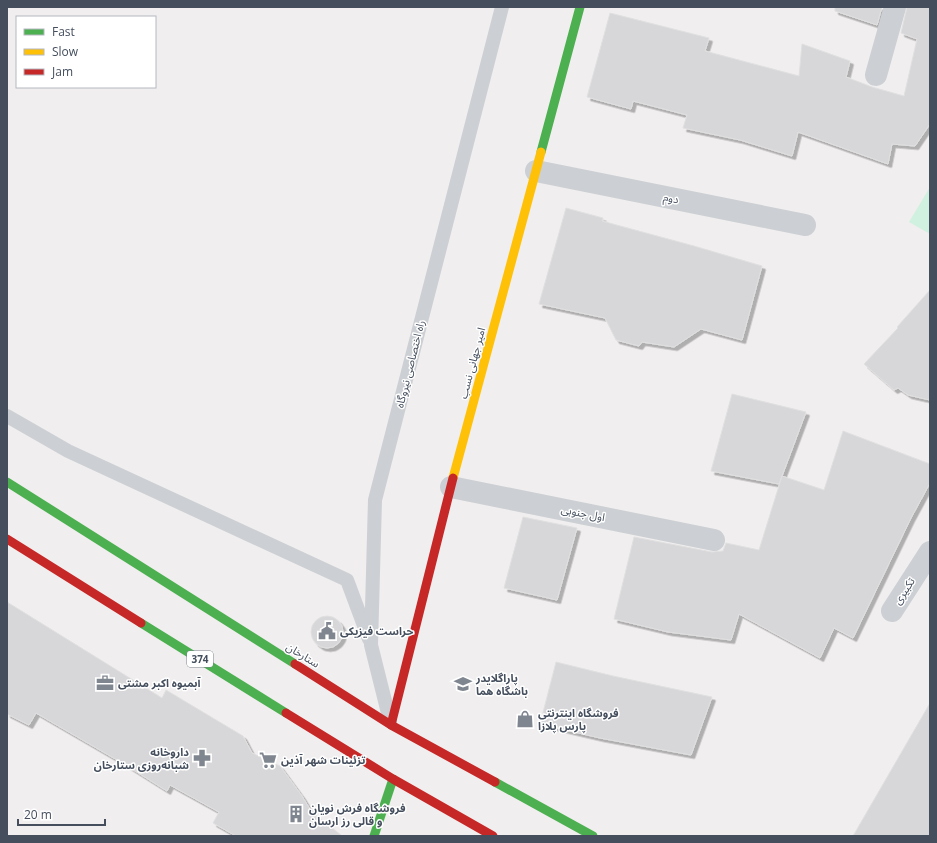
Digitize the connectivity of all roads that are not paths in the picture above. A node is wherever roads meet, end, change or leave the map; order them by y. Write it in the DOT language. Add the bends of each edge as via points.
graph roads {
  1 [pos="502,7"];
  2 [pos="580,7"];
  3 [pos="895,7"];
  4 [pos="876,75"];
  5 [pos="536,171"];
  6 [pos="805,225"];
  7 [pos="7,416"];
  8 [pos="7,482"];
  9 [pos="451,487"];
  10 [pos="7,539"];
  11 [pos="714,540"];
  12 [pos="930,552"];
  13 [pos="892,611"];
  14 [pos="371,645"];
  15 [pos="391,725"];
  16 [pos="393,779"];
  17 [pos="374,836"];
  18 [pos="493,836"];
  19 [pos="593,836"];
  1 -- 14 [label="lane, راه اختصاصی نیروگاه" via="375,500"];
  2 -- 5 [label="main road, امیر جهانی نسب"];
  3 -- 4 [label="street"];
  5 -- 6 [label="street, دوم"];
  5 -- 9 [label="main road, امیر جهانی نسب"];
  7 -- 14 [label="lane" via="68,451 346,580"];
  8 -- 15 [label="main road, ستارخان"];
  9 -- 11 [label="street, اول جنوبی"];
  9 -- 15 [label="main road, امیر جهانی نسب"];
  10 -- 16 [label="main road, 374"];
  12 -- 13 [label="street, تکبیری"];
  14 -- 15 [label="lane, راه اختصاصی نیروگاه"];
  15 -- 19 [label="main road, ستارخان"];
  16 -- 17 [label="main road"];
  16 -- 18 [label="main road, 374"];
}
